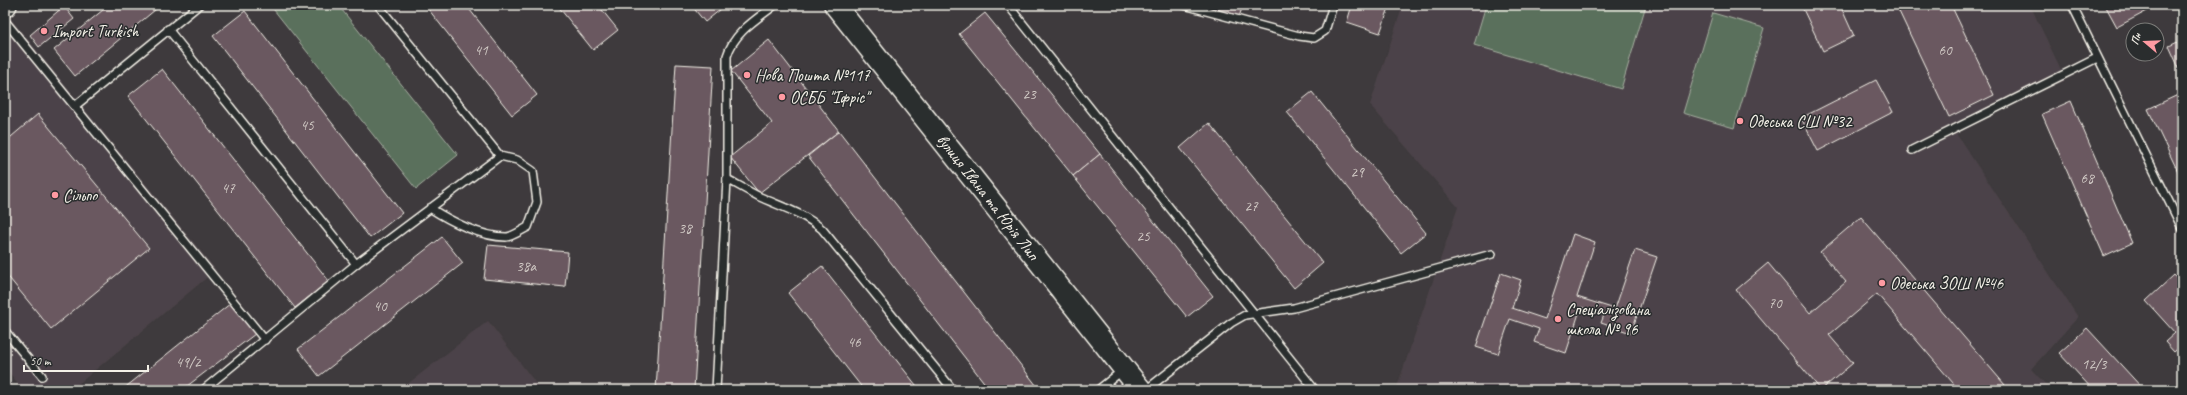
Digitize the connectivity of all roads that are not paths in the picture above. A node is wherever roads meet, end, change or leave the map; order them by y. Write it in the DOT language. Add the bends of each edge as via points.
graph roads {
  1 [pos="199,5"];
  2 [pos="378,5"];
  3 [pos="775,5"];
  4 [pos="1008,5"];
  5 [pos="1184,5"];
  6 [pos="1333,5"];
  7 [pos="2072,5"];
  8 [pos="844,8"];
  9 [pos="5,21"];
  10 [pos="168,30"];
  11 [pos="2097,58"];
  12 [pos="75,106"];
  13 [pos="1912,150"];
  14 [pos="500,156"];
  15 [pos="727,179"];
  16 [pos="430,208"];
  17 [pos="2182,228"];
  18 [pos="1492,254"];
  19 [pos="356,264"];
  20 [pos="1254,314"];
  21 [pos="5,331"];
  22 [pos="265,340"];
  23 [pos="1124,369"];
  24 [pos="42,376"];
  25 [pos="204,390"];
  26 [pos="716,390"];
  27 [pos="953,390"];
  28 [pos="1098,390"];
  29 [pos="1141,390"];
  30 [pos="1146,390"];
  31 [pos="1315,390"];
  1 -- 10 [label="lane"];
  2 -- 14 [label="lane"];
  3 -- 15 [label="lane" via="741,31 730,46 727,56"];
  4 -- 20 [label="lane"];
  5 -- 6 [label="lane" via="1314,38 1325,31"];
  7 -- 11 [label="lane"];
  8 -- 23 [label="street, вулиця Івана та Юрія Лип"];
  9 -- 12 [label="lane"];
  10 -- 12 [label="lane"];
  10 -- 19 [label="lane"];
  11 -- 13 [label="lane"];
  11 -- 17 [label="lane"];
  12 -- 22 [label="lane"];
  14 -- 16 [label="lane"];
  14 -- 16 [label="lane" via="517,160 533,171 537,202 528,227 507,237 452,222"];
  15 -- 26 [label="lane"];
  15 -- 27 [label="lane" via="760,197 811,219 822,229"];
  16 -- 19 [label="lane"];
  18 -- 20 [label="lane" via="1294,308"];
  19 -- 22 [label="lane"];
  20 -- 30 [label="lane" via="1231,323"];
  20 -- 31 [label="lane"];
  21 -- 24 [label="lane"];
  22 -- 25 [label="lane"];
  23 -- 28 [label="lane"];
  23 -- 29 [label="street, вулиця Івана та Юрія Лип"];
}
